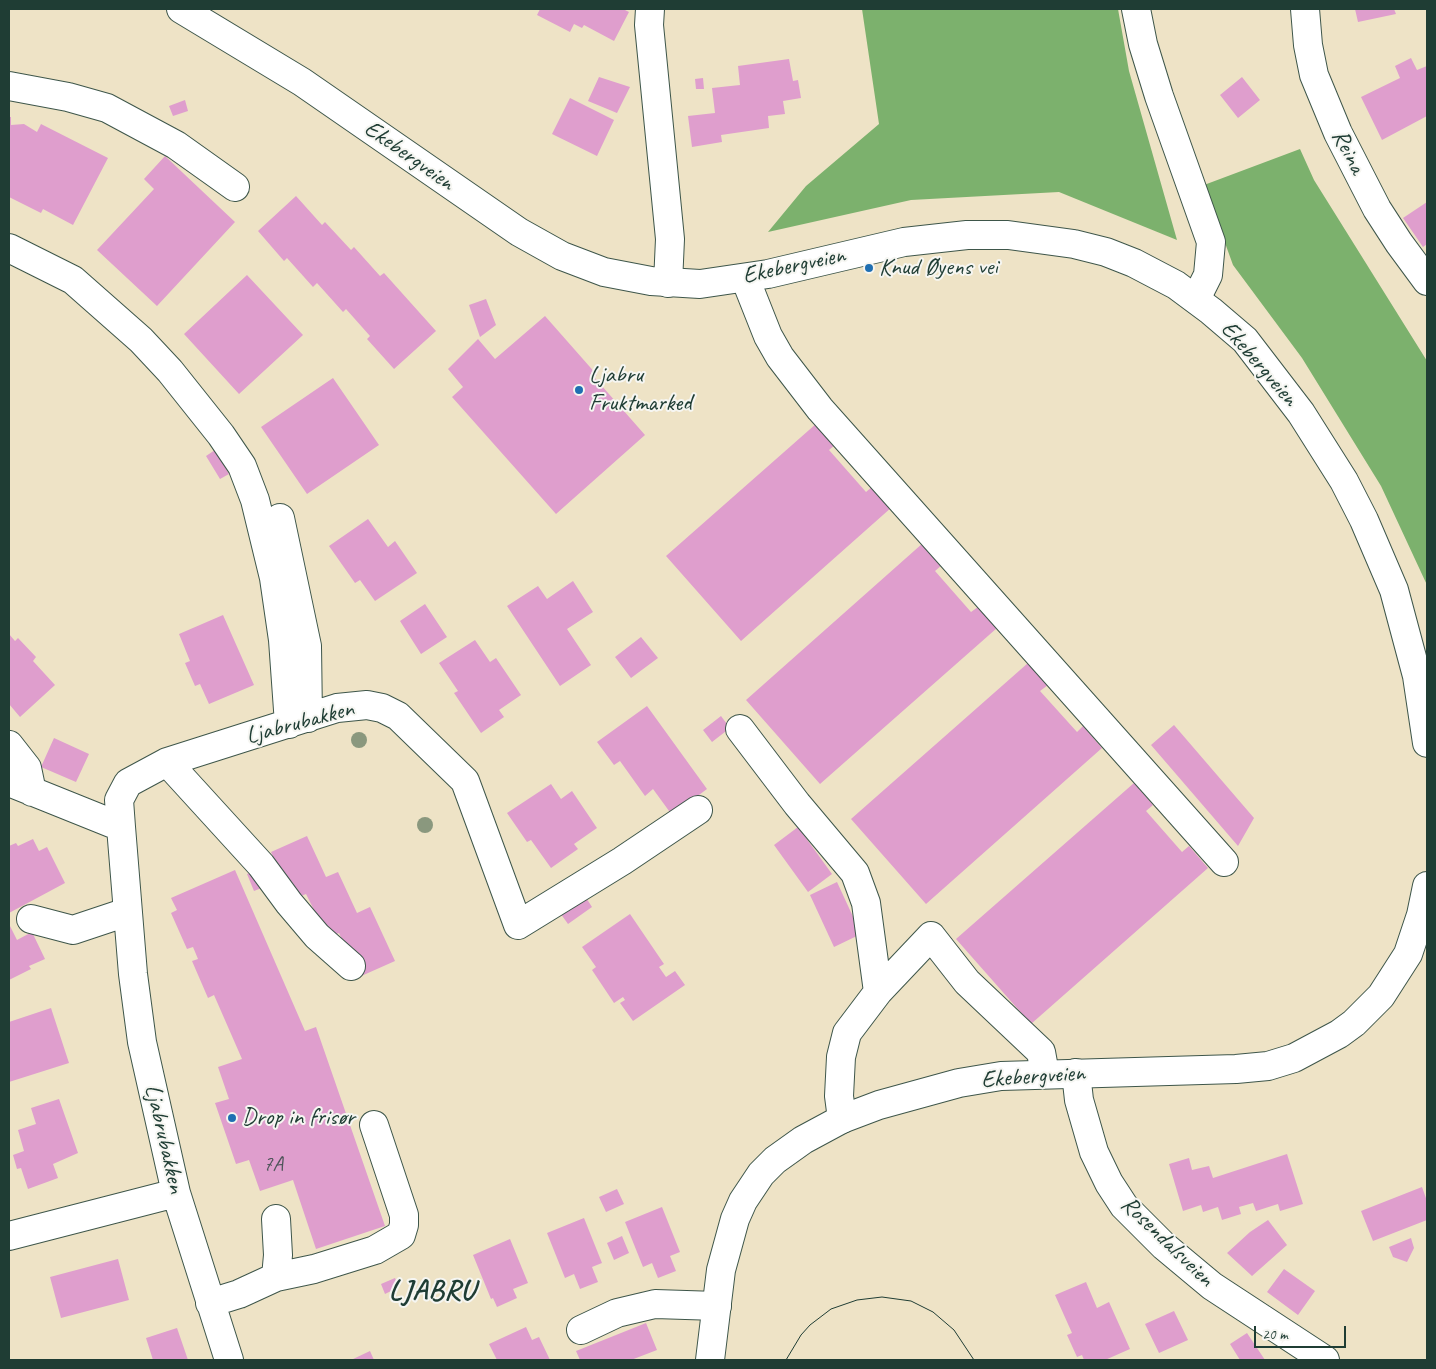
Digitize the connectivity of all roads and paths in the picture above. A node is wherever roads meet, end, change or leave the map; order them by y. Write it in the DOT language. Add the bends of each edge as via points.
graph roads {
  1 [pos="181,9"];
  2 [pos="650,9"];
  3 [pos="1136,9"];
  4 [pos="1305,9"];
  5 [pos="9,86"];
  6 [pos="235,187"];
  7 [pos="9,248"];
  8 [pos="745,278"];
  9 [pos="1427,282"];
  10 [pos="668,283"];
  11 [pos="1196,299"];
  12 [pos="280,518"];
  13 [pos="298,721"];
  14 [pos="740,729"];
  15 [pos="1427,743"];
  16 [pos="9,745"];
  17 [pos="167,762"];
  18 [pos="20,787"];
  19 [pos="698,810"];
  20 [pos="121,827"];
  21 [pos="1224,862"];
  22 [pos="1427,886"];
  23 [pos="127,912"];
  24 [pos="30,919"];
  25 [pos="351,966"];
  26 [pos="878,992"];
  27 [pos="1076,1072"];
  28 [pos="1045,1074"];
  29 [pos="842,1119"];
  30 [pos="374,1125"];
  31 [pos="176,1193"];
  32 [pos="276,1219"];
  33 [pos="9,1236"];
  34 [pos="276,1277"];
  35 [pos="210,1303"];
  36 [pos="717,1306"];
  37 [pos="581,1330"];
  38 [pos="1297,1352"];
  39 [pos="228,1360"];
  40 [pos="710,1360"];
  41 [pos="1325,1360"];
  1 -- 10 [label="main road, Ekebergveien" via="302,82 540,244 568,259 604,272"];
  2 -- 10 [label="main road" via="670,239"];
  3 -- 11 [label="main road" via="1159,96 1210,242 1208,275"];
  4 -- 9 [label="main road, Reina" via="1314,76 1338,134 1382,216"];
  5 -- 6 [label="main road" via="107,108 176,145"];
  7 -- 13 [label="main road" via="73,280 141,340 187,392 242,466 255,500 274,578"];
  8 -- 10 [label="main road, Ekebergveien" via="700,284"];
  8 -- 11 [label="main road, Ekebergveien" via="904,242 967,235 1008,235 1106,252 1153,272"];
  8 -- 21 [label="main road" via="780,357 820,409"];
  11 -- 15 [label="main road, Ekebergveien" via="1239,335 1277,379 1324,448 1364,520 1394,590 1403,621 1417,676"];
  12 -- 13 [label="main road" via="307,646"];
  13 -- 17 [label="main road, Ljabrubakken"];
  13 -- 19 [label="main road, Ljabrubakken" via="337,708 367,705 398,716 465,781 518,924 622,862"];
  14 -- 26 [label="main road" via="855,873 866,903"];
  16 -- 18 [label="main road" via="27,768"];
  17 -- 20 [label="main road, Ljabrubakken" via="128,783 119,800"];
  17 -- 25 [label="main road" via="261,865 317,936"];
  18 -- 20 [label="main road"];
  20 -- 23 [label="main road, Ljabrubakken"];
  22 -- 27 [label="main road, Ekebergveien" via="1415,937 1401,969 1381,996 1354,1023 1310,1051 1256,1068"];
  23 -- 24 [label="main road" via="73,930"];
  23 -- 31 [label="main road, Ljabrubakken" via="142,1042"];
  26 -- 28 [label="main road" via="930,936 967,982 1040,1052"];
  26 -- 29 [label="main road" via="847,1034 841,1057 839,1096"];
  27 -- 28 [label="main road, Ekebergveien"];
  27 -- 38 [label="main road, Rosendalsveien" via="1078,1100 1094,1152 1124,1206 1164,1246"];
  28 -- 29 [label="main road, Ekebergveien" via="1001,1076 959,1084 879,1105"];
  29 -- 36 [label="main road, Ekebergveien" via="788,1150 752,1187 735,1219 728,1242"];
  30 -- 34 [label="main road" via="404,1215 401,1235 375,1250"];
  31 -- 33 [label="main road"];
  31 -- 35 [label="main road, Ljabrubakken"];
  32 -- 34 [label="main road"];
  34 -- 35 [label="main road"];
  35 -- 39 [label="main road, Ljabrubakken"];
  36 -- 37 [label="main road" via="655,1304 617,1314"];
  36 -- 40 [label="main road, Ekebergveien"];
  38 -- 41 [label="main road, Rosendalsveien"];
}
